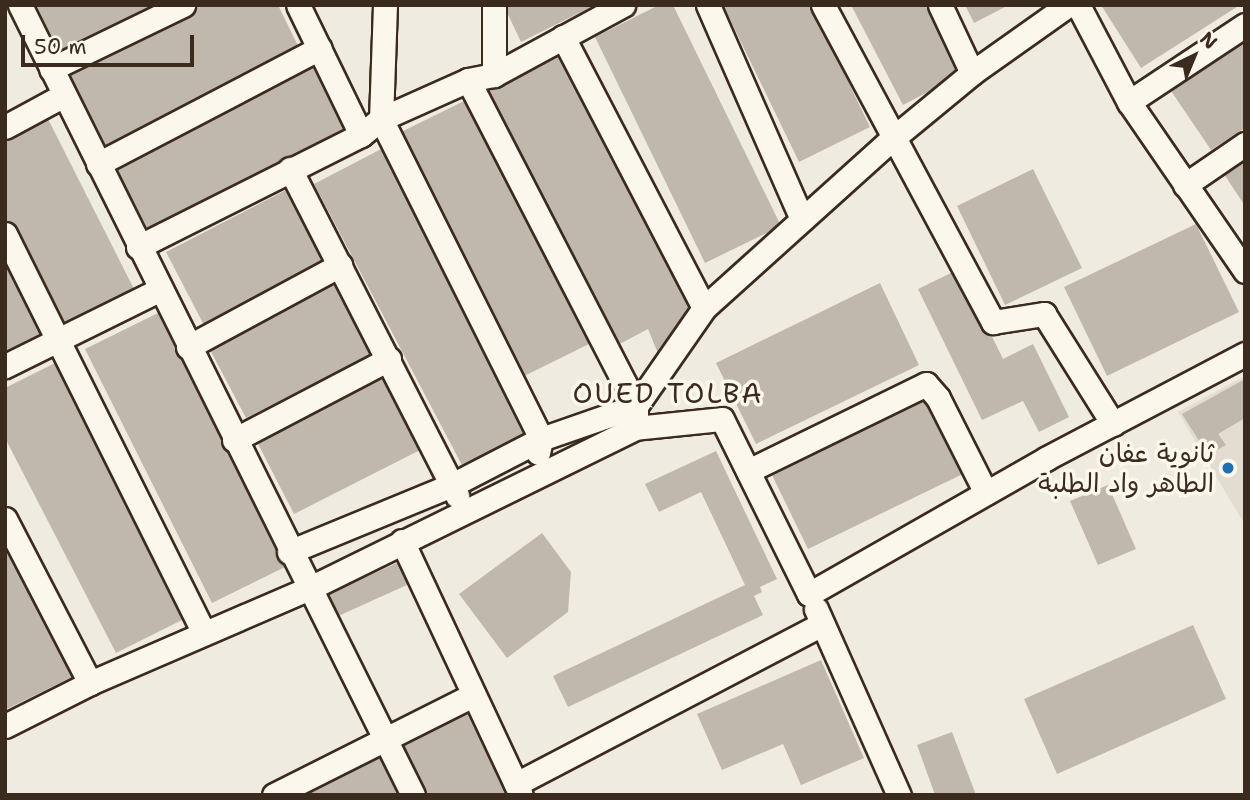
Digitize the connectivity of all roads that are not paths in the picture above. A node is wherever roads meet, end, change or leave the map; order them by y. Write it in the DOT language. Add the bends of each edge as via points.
graph roads {
  1 [pos="20,5"];
  2 [pos="183,5"];
  3 [pos="298,5"];
  4 [pos="385,5"];
  5 [pos="494,5"];
  6 [pos="623,5"];
  7 [pos="708,5"];
  8 [pos="824,5"];
  9 [pos="940,5"];
  10 [pos="1068,5"];
  11 [pos="1078,5"];
  12 [pos="1245,25"];
  13 [pos="563,37"];
  14 [pos="320,48"];
  15 [pos="51,69"];
  16 [pos="972,72"];
  17 [pos="494,75"];
  18 [pos="468,80"];
  19 [pos="64,95"];
  20 [pos="1129,102"];
  21 [pos="381,119"];
  22 [pos="5,127"];
  23 [pos="362,135"];
  24 [pos="892,139"];
  25 [pos="1245,144"];
  26 [pos="98,164"];
  27 [pos="290,169"];
  28 [pos="1185,185"];
  29 [pos="802,219"];
  30 [pos="5,234"];
  31 [pos="138,247"];
  32 [pos="340,265"];
  33 [pos="1245,271"];
  34 [pos="159,290"];
  35 [pos="704,308"];
  36 [pos="59,342"];
  37 [pos="188,348"];
  38 [pos="1245,354"];
  39 [pos="389,359"];
  40 [pos="5,366"];
  41 [pos="636,417"];
  42 [pos="1113,424"];
  43 [pos="541,439"];
  44 [pos="234,440"];
  45 [pos="748,471"];
  46 [pos="534,477"];
  47 [pos="454,484"];
  48 [pos="986,493"];
  49 [pos="461,514"];
  50 [pos="5,519"];
  51 [pos="401,541"];
  52 [pos="289,552"];
  53 [pos="310,588"];
  54 [pos="809,594"];
  55 [pos="822,624"];
  56 [pos="204,633"];
  57 [pos="90,683"];
  58 [pos="471,696"];
  59 [pos="5,726"];
  60 [pos="384,737"];
  61 [pos="519,789"];
  62 [pos="279,794"];
  63 [pos="413,795"];
  64 [pos="899,795"];
  1 -- 15 [label="street"];
  2 -- 15 [label="street"];
  3 -- 14 [label="street"];
  4 -- 21 [label="street"];
  5 -- 17 [label="street"];
  6 -- 13 [label="street"];
  7 -- 29 [label="street"];
  8 -- 24 [label="street"];
  9 -- 16 [label="street"];
  10 -- 16 [label="street"];
  11 -- 20 [label="street"];
  12 -- 20 [label="street"];
  13 -- 17 [label="street"];
  13 -- 35 [label="street"];
  14 -- 23 [label="street"];
  14 -- 26 [label="street"];
  15 -- 19 [label="street"];
  16 -- 24 [label="street"];
  17 -- 18 [label="street"];
  18 -- 21 [label="street"];
  18 -- 41 [label="street"];
  19 -- 22 [label="street"];
  19 -- 26 [label="street"];
  20 -- 28 [label="street"];
  21 -- 23 [label="street"];
  21 -- 43 [label="street"];
  23 -- 27 [label="street"];
  24 -- 29 [label="street"];
  24 -- 42 [label="street" via="993,322 1044,314"];
  25 -- 28 [label="street"];
  26 -- 31 [label="street"];
  27 -- 31 [label="street"];
  27 -- 32 [label="street"];
  28 -- 33 [label="street"];
  29 -- 35 [label="street"];
  30 -- 36 [label="street"];
  31 -- 34 [label="street"];
  32 -- 37 [label="street"];
  32 -- 39 [label="street"];
  34 -- 36 [label="street"];
  34 -- 37 [label="street"];
  35 -- 41 [label="street"];
  36 -- 40 [label="street"];
  36 -- 56 [label="street"];
  37 -- 44 [label="street"];
  38 -- 42 [label="street"];
  39 -- 44 [label="street"];
  39 -- 47 [label="street"];
  41 -- 43 [label="street"];
  41 -- 45 [label="street" via="722,418"];
  41 -- 46 [label="street"];
  42 -- 48 [label="street"];
  43 -- 46 [label="street"];
  43 -- 47 [label="street"];
  44 -- 52 [label="street"];
  45 -- 48 [label="street" via="926,384 938,398"];
  45 -- 54 [label="street"];
  46 -- 49 [label="street"];
  47 -- 49 [label="street"];
  47 -- 52 [label="street"];
  48 -- 54 [label="street"];
  49 -- 51 [label="street"];
  50 -- 57 [label="street"];
  51 -- 53 [label="street"];
  51 -- 58 [label="street"];
  52 -- 53 [label="street"];
  53 -- 56 [label="street"];
  53 -- 60 [label="street"];
  54 -- 55 [label="street"];
  55 -- 61 [label="street"];
  55 -- 64 [label="street"];
  56 -- 57 [label="street"];
  57 -- 59 [label="street"];
  58 -- 60 [label="street"];
  58 -- 61 [label="street"];
  60 -- 62 [label="street"];
  60 -- 63 [label="street"];
}
